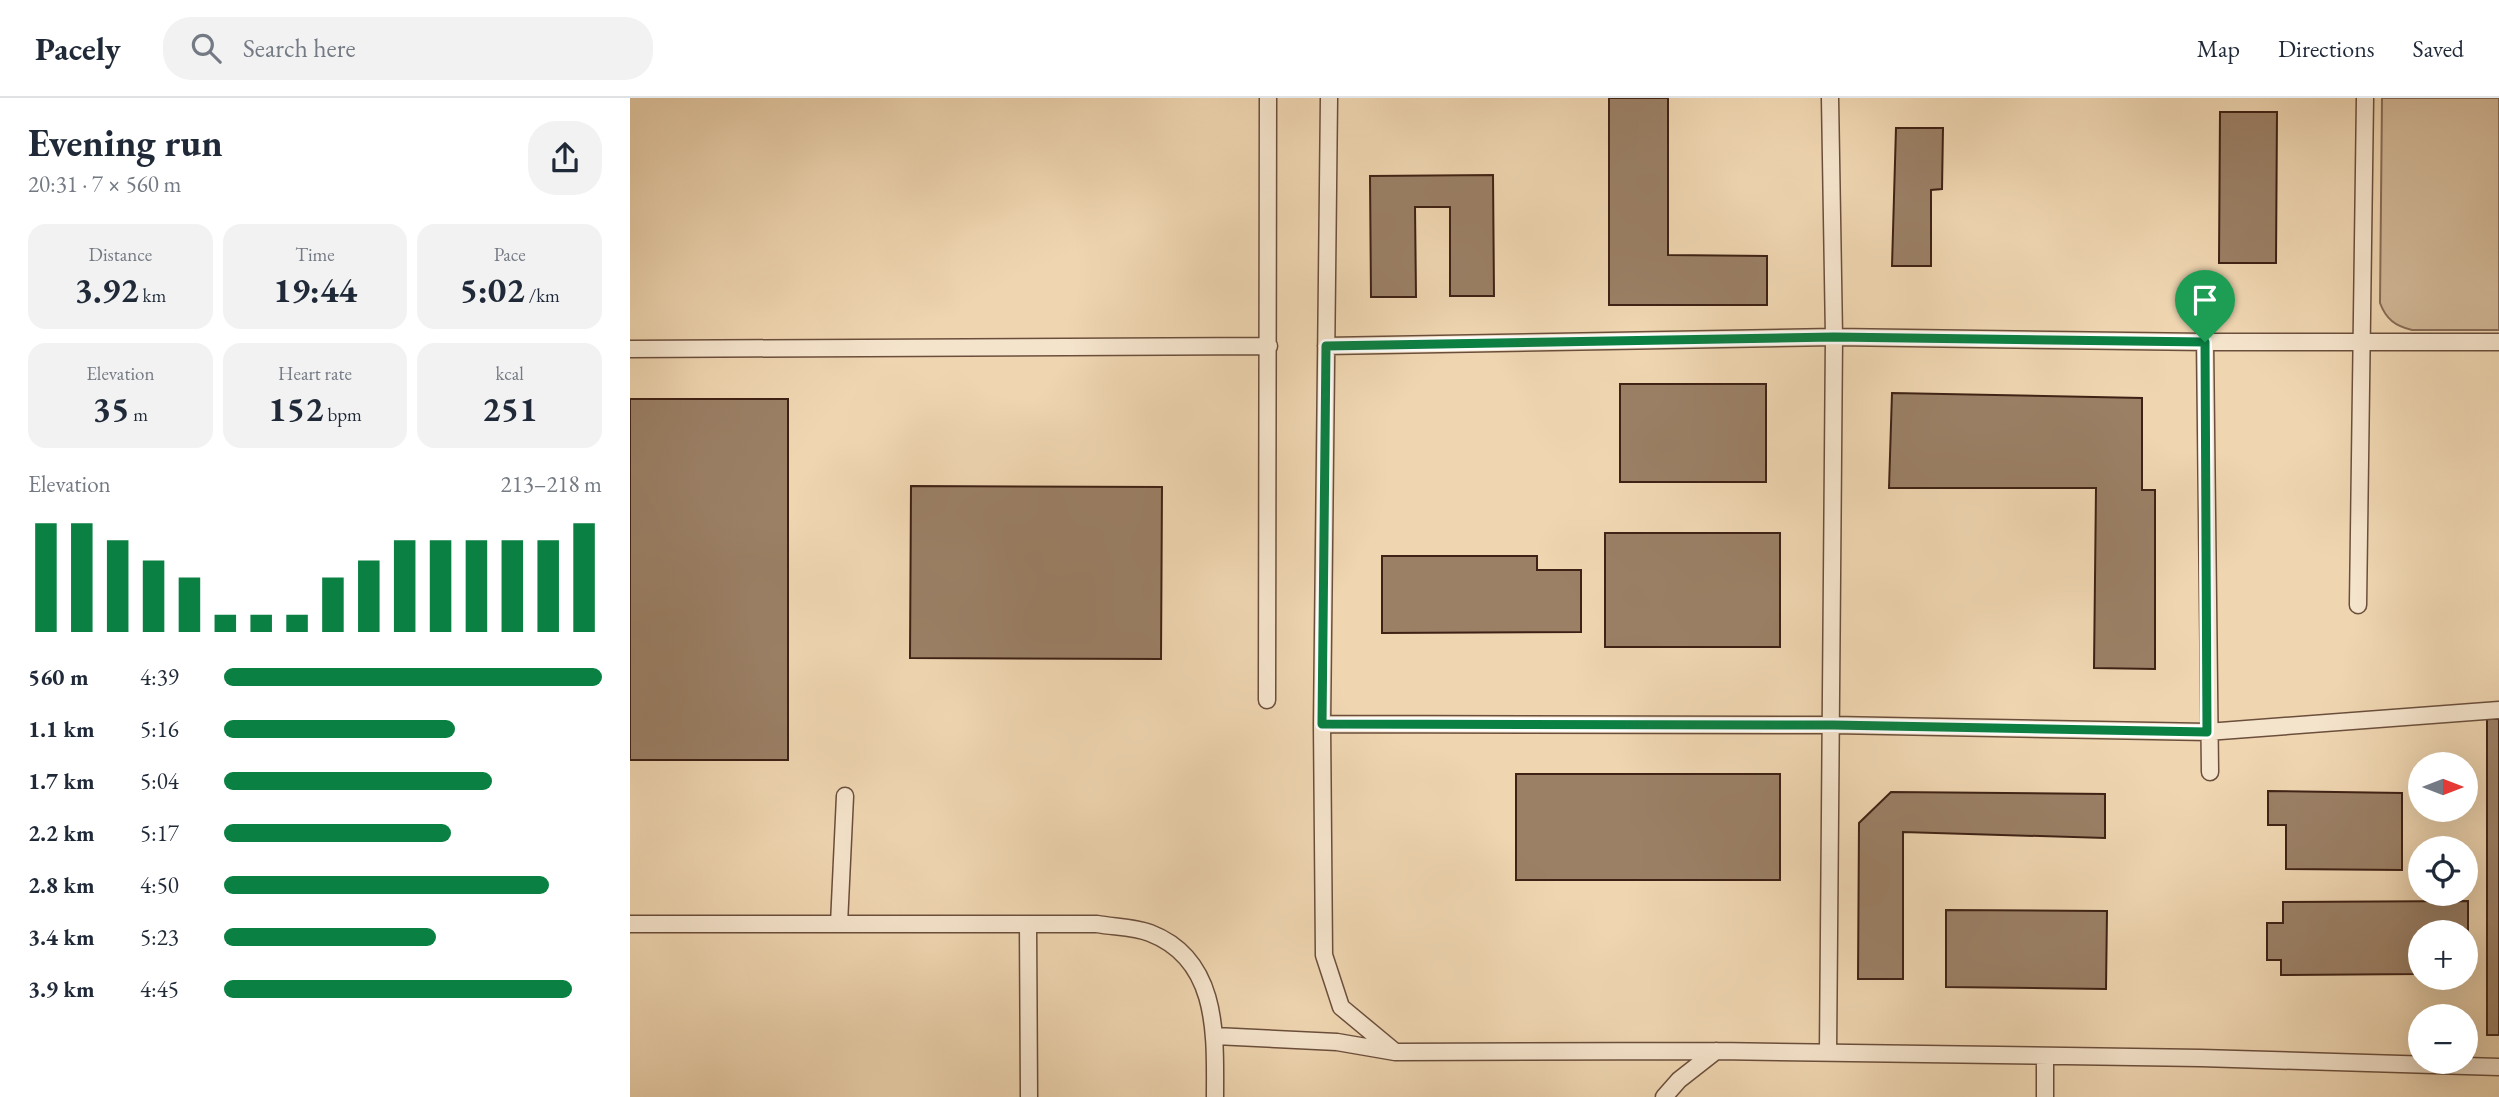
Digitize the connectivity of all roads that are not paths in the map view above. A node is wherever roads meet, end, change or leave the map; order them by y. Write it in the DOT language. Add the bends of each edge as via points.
graph roads {
  1 [pos="1268,98"];
  2 [pos="1329,98"];
  3 [pos="1830,98"];
  4 [pos="2365,98"];
  5 [pos="1834,337"];
  6 [pos="2205,342"];
  7 [pos="2499,342"];
  8 [pos="2361,343"];
  9 [pos="1269,346"];
  10 [pos="1326,346"];
  11 [pos="630,349"];
  12 [pos="2358,606"];
  13 [pos="1267,700"];
  14 [pos="2499,710"];
  15 [pos="1322,724"];
  16 [pos="1833,725"];
  17 [pos="2207,732"];
  18 [pos="2210,772"];
  19 [pos="845,796"];
  20 [pos="630,924"];
  21 [pos="839,924"];
  22 [pos="1028,924"];
  23 [pos="1215,1037"];
  24 [pos="1716,1051"];
  25 [pos="1395,1052"];
  26 [pos="1828,1053"];
  27 [pos="2045,1058"];
  28 [pos="2499,1067"];
  29 [pos="1029,1097"];
  30 [pos="1215,1097"];
  31 [pos="1664,1097"];
  32 [pos="2045,1097"];
  1 -- 9 [label="lane"];
  2 -- 10 [label="lane"];
  3 -- 5 [label="lane"];
  4 -- 8 [label="lane"];
  5 -- 6 [label="lane"];
  5 -- 10 [label="lane"];
  5 -- 16 [label="lane"];
  6 -- 8 [label="lane"];
  6 -- 17 [label="lane"];
  7 -- 8 [label="lane"];
  8 -- 12 [label="lane"];
  9 -- 11 [label="lane"];
  9 -- 13 [label="lane"];
  10 -- 15 [label="lane"];
  14 -- 17 [label="lane"];
  15 -- 16 [label="lane"];
  15 -- 25 [label="lane" via="1324,956 1341,1007"];
  16 -- 17 [label="lane"];
  16 -- 26 [label="lane"];
  17 -- 18 [label="lane"];
  19 -- 21 [label="lane"];
  20 -- 21 [label="lane"];
  21 -- 22 [label="lane"];
  22 -- 23 [label="lane" via="1097,924 1151,933 1181,953 1208,990"];
  22 -- 29 [label="lane"];
  23 -- 25 [label="lane" via="1337,1042"];
  23 -- 30 [label="lane"];
  24 -- 25 [label="lane"];
  24 -- 26 [label="lane"];
  24 -- 31 [label="lane"];
  26 -- 27 [label="lane"];
  27 -- 28 [label="lane"];
  27 -- 32 [label="lane"];
}
